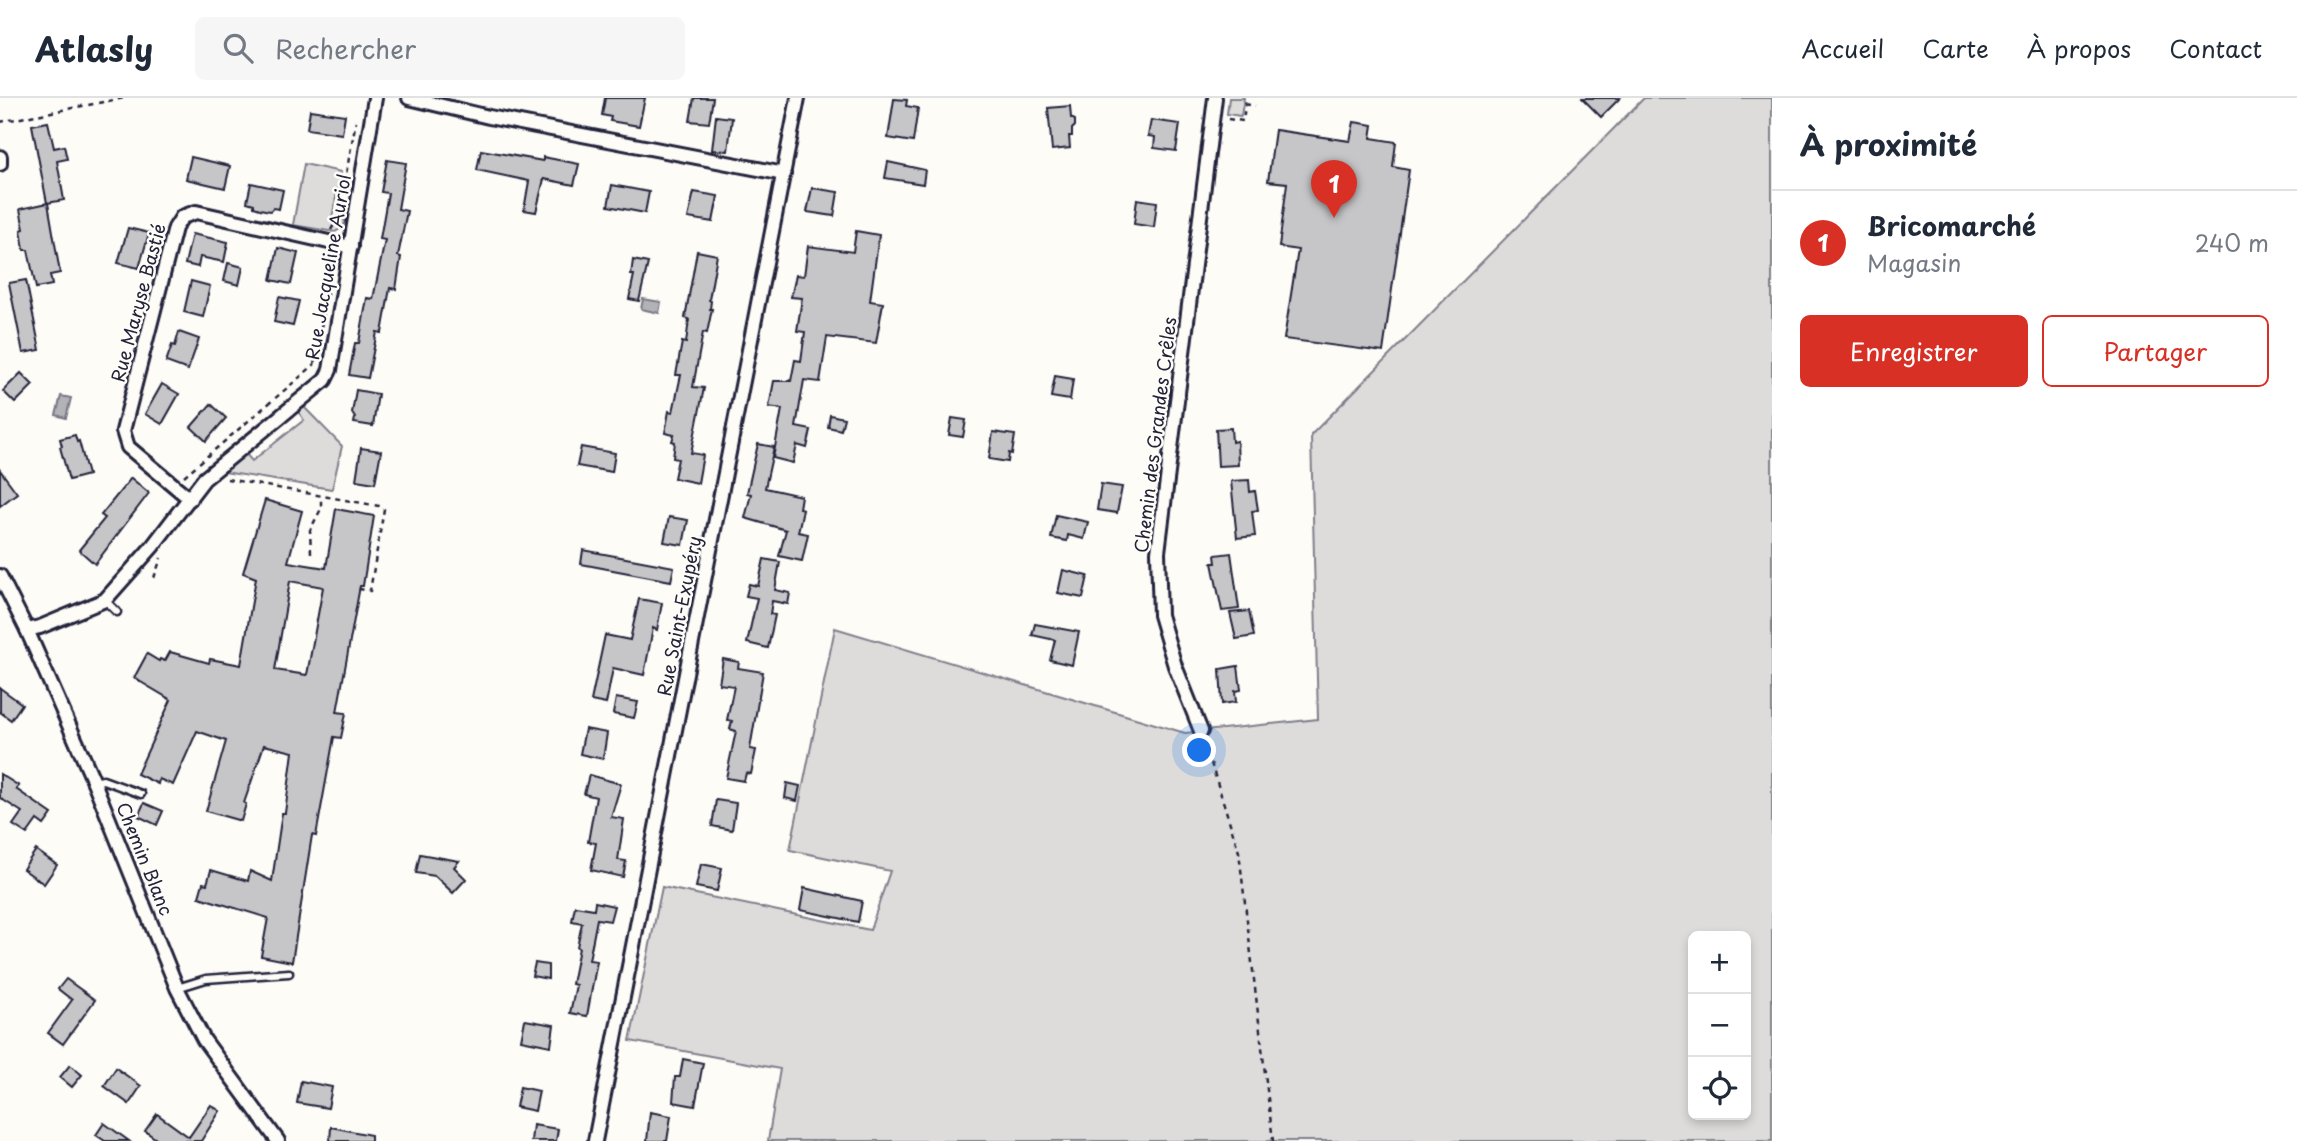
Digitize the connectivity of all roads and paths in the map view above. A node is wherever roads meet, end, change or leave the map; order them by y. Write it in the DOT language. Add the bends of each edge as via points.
graph roads {
  1 [pos="124,98"];
  2 [pos="375,98"];
  3 [pos="409,98"];
  4 [pos="798,98"];
  5 [pos="1215,98"];
  6 [pos="1246,98"];
  7 [pos="1245,104"];
  8 [pos="1255,106"];
  9 [pos="358,111"];
  10 [pos="1243,121"];
  11 [pos="0,122"];
  12 [pos="0,157"];
  13 [pos="0,164"];
  14 [pos="784,174"];
  15 [pos="324,241"];
  16 [pos="351,247"];
  17 [pos="224,478"];
  18 [pos="173,485"];
  19 [pos="321,496"];
  20 [pos="190,499"];
  21 [pos="311,552"];
  22 [pos="162,556"];
  23 [pos="0,576"];
  24 [pos="154,578"];
  25 [pos="354,588"];
  26 [pos="105,600"];
  27 [pos="117,612"];
  28 [pos="27,630"];
  29 [pos="1201,731"];
  30 [pos="94,782"];
  31 [pos="141,794"];
  32 [pos="289,973"];
  33 [pos="177,988"];
  34 [pos="278,1141"];
  35 [pos="595,1141"];
  36 [pos="1273,1141"];
  1 -- 11 [label="path"];
  2 -- 16 [label="street, Rue Jacqueline Auriol"];
  3 -- 14 [label="street"];
  4 -- 14 [label="street, Rue Saint-Exupéry"];
  5 -- 29 [label="street, Chemin des Grandes Crêles" via="1158,552 1160,615"];
  6 -- 7 [label="path"];
  7 -- 8 [label="path"];
  7 -- 10 [label="path"];
  9 -- 15 [label="path" via="338,217"];
  12 -- 13 [label="street"];
  14 -- 35 [label="street, Rue Saint-Exupéry"];
  15 -- 16 [label="street, Rue Maryse Bastié"];
  15 -- 18 [label="path" via="332,266 314,365"];
  15 -- 18 [label="street, Rue Maryse Bastié" via="196,212 182,217 174,228 123,431 128,447"];
  16 -- 20 [label="street, Rue Jacqueline Auriol" via="325,380 204,479"];
  17 -- 19 [label="path"];
  18 -- 20 [label="street, Rue Maryse Bastié"];
  19 -- 21 [label="path" via="321,509 310,530"];
  19 -- 25 [label="path" via="384,509 370,591"];
  20 -- 26 [label="street, Rue Jacqueline Auriol"];
  22 -- 24 [label="path"];
  23 -- 28 [label="street, Chemin Blanc"];
  26 -- 27 [label="lane"];
  26 -- 28 [label="street, Rue Jacqueline Auriol"];
  28 -- 30 [label="street, Chemin Blanc"];
  29 -- 36 [label="path" via="1239,852"];
  30 -- 31 [label="lane" via="103,780"];
  30 -- 33 [label="street, Chemin Blanc"];
  32 -- 33 [label="lane" via="206,979"];
  33 -- 34 [label="street, Chemin Blanc" via="204,1040"];
}
